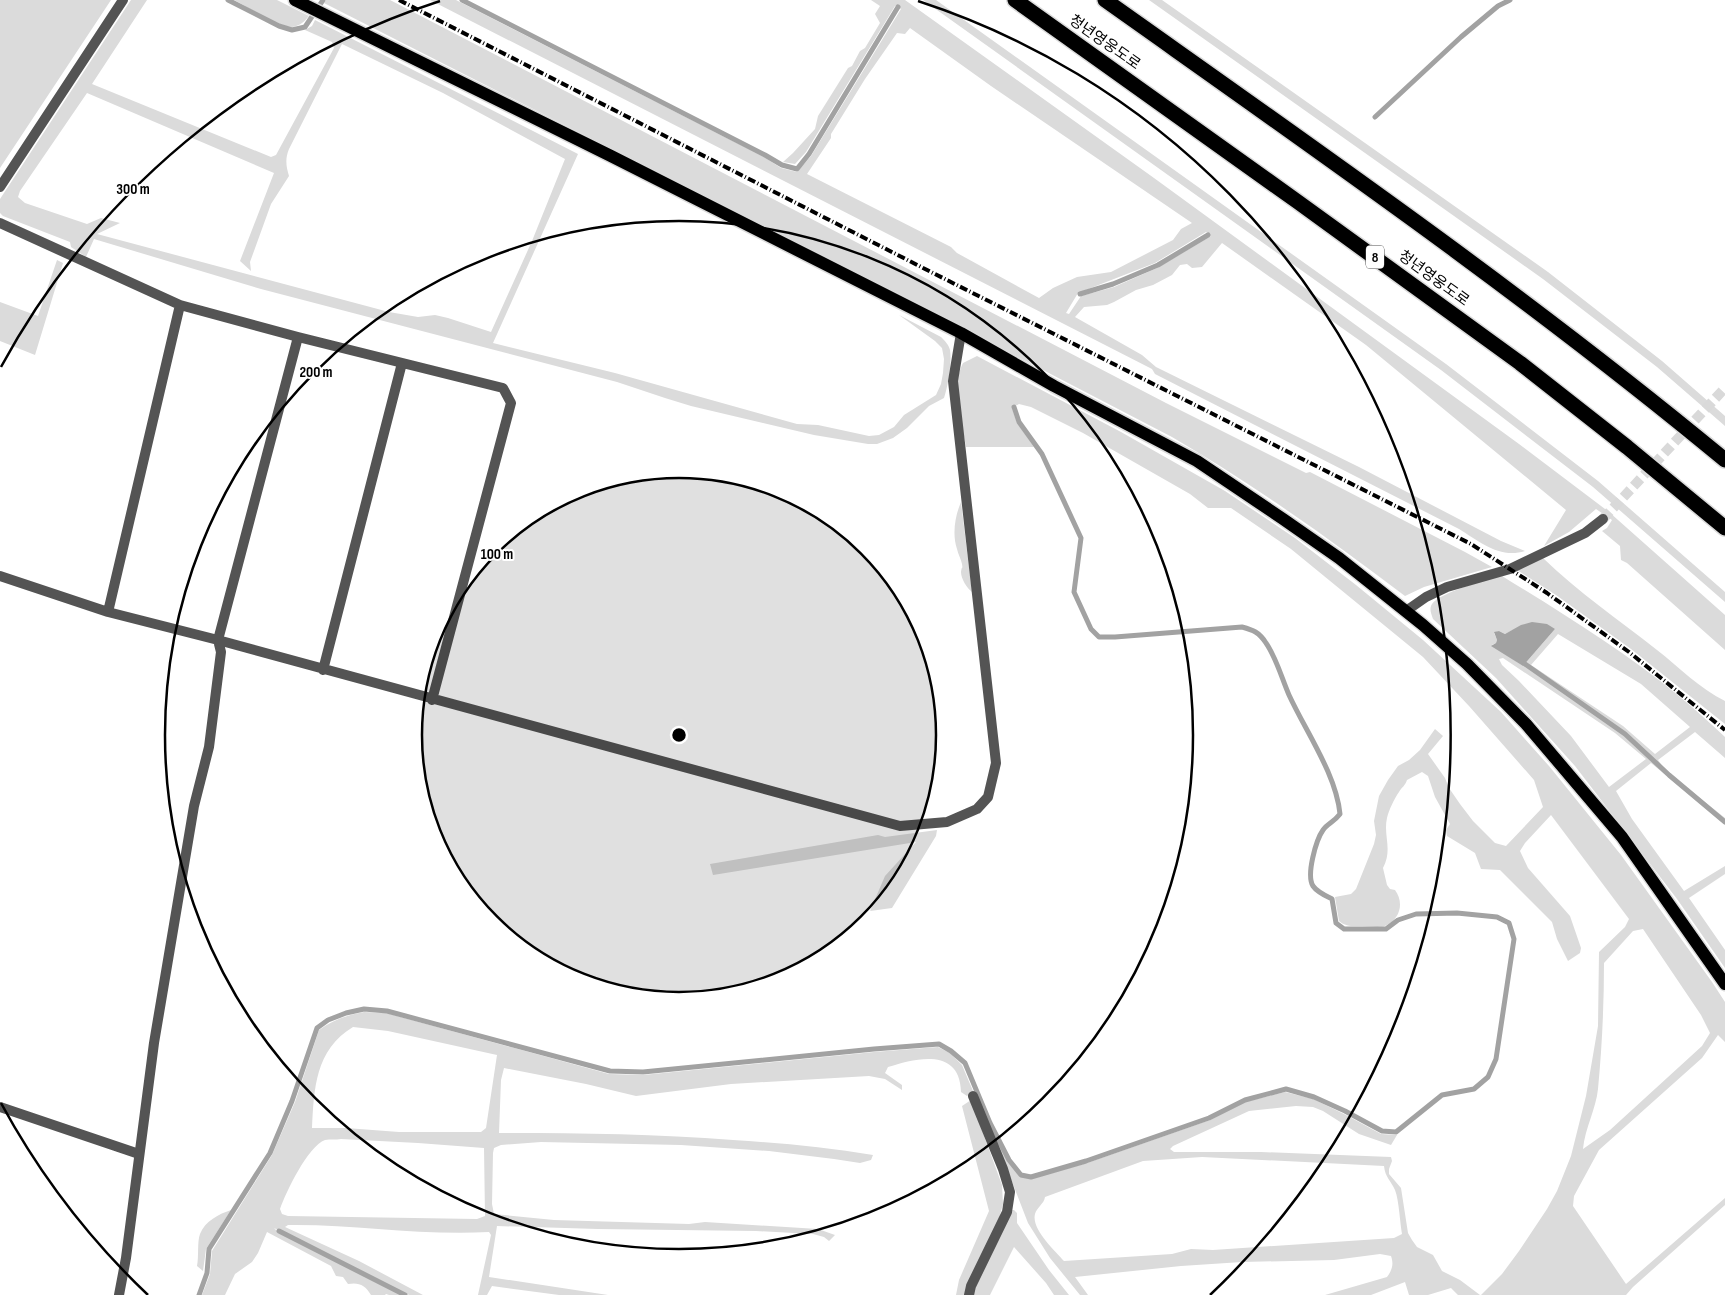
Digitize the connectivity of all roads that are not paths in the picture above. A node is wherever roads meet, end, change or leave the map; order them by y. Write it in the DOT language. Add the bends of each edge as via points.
graph roads {
  1 [pos="123,0"];
  2 [pos="1015,0"];
  3 [pos="1105,0"];
  4 [pos="300,3"];
  5 [pos="0,187"];
  6 [pos="0,223"];
  7 [pos="180,305"];
  8 [pos="961,333"];
  9 [pos="298,337"];
  10 [pos="402,363"];
  11 [pos="1725,460"];
  12 [pos="1603,519"];
  13 [pos="1725,528"];
  14 [pos="0,576"];
  15 [pos="1406,611"];
  16 [pos="108,612"];
  17 [pos="218,640"];
  18 [pos="322,670"];
  19 [pos="432,700"];
  20 [pos="1725,984"];
  21 [pos="972,1096"];
  22 [pos="0,1107"];
  23 [pos="140,1154"];
  24 [pos="119,1295"];
  25 [pos="969,1295"];
  1 -- 5 [label="street"];
  2 -- 13 [label="highway, 청년영웅도로 / 8" via="1520,363"];
  3 -- 11 [label="highway" via="1552,321"];
  4 -- 8 [label="main road"];
  6 -- 7 [label="street"];
  7 -- 9 [label="street"];
  7 -- 16 [label="street"];
  8 -- 15 [label="main road" via="1197,461 1339,558"];
  8 -- 19 [label="street" via="953,381 996,763 988,797 977,809 947,822 900,826"];
  9 -- 10 [label="street"];
  9 -- 17 [label="street"];
  10 -- 18 [label="street"];
  10 -- 19 [label="street" via="503,388 511,403"];
  12 -- 15 [label="street" via="1585,533 1510,569 1447,587"];
  14 -- 16 [label="street"];
  15 -- 20 [label="main road" via="1467,664 1526,724 1622,837"];
  16 -- 17 [label="street"];
  17 -- 18 [label="street"];
  17 -- 23 [label="street" via="221,652 209,747 194,806 154,1043"];
  18 -- 19 [label="street"];
  21 -- 25 [label="street" via="1010,1192 1007,1212"];
  22 -- 23 [label="street"];
  23 -- 24 [label="street"];
}
